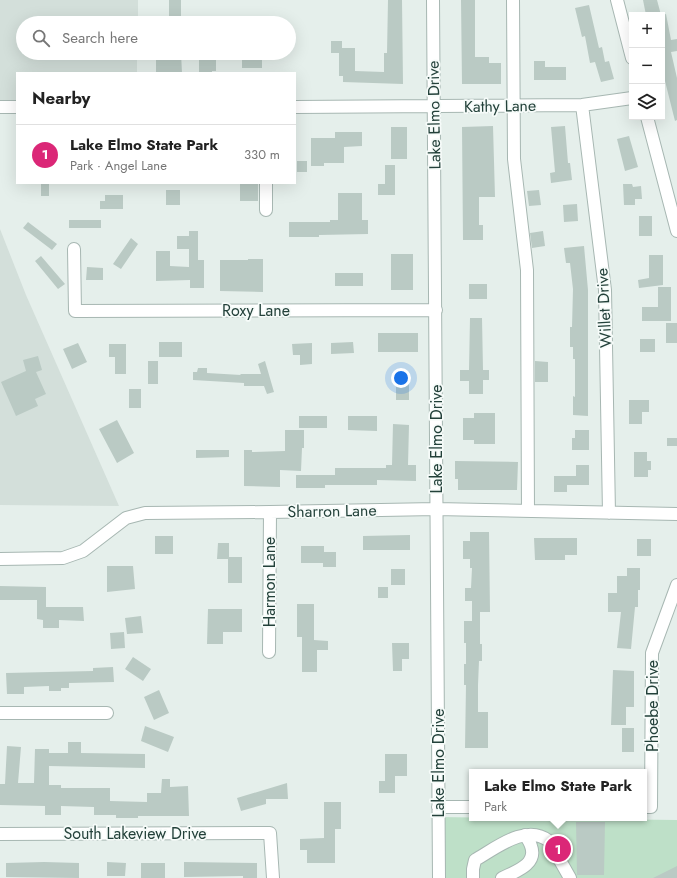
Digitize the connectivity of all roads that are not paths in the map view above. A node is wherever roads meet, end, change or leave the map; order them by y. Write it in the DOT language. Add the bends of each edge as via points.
graph roads {
  1 [pos="433,0"];
  2 [pos="513,0"];
  3 [pos="617,0"];
  4 [pos="629,48"];
  5 [pos="629,98"];
  6 [pos="582,105"];
  7 [pos="434,106"];
  8 [pos="513,106"];
  9 [pos="0,107"];
  10 [pos="16,107"];
  11 [pos="296,107"];
  12 [pos="648,120"];
  13 [pos="266,184"];
  14 [pos="266,210"];
  15 [pos="677,231"];
  16 [pos="74,250"];
  17 [pos="436,310"];
  18 [pos="436,509"];
  19 [pos="528,511"];
  20 [pos="270,512"];
  21 [pos="609,513"];
  22 [pos="677,514"];
  23 [pos="0,559"];
  24 [pos="677,585"];
  25 [pos="269,652"];
  26 [pos="0,713"];
  27 [pos="107,713"];
  28 [pos="438,807"];
  29 [pos="469,807"];
  30 [pos="648,807"];
  31 [pos="0,834"];
  32 [pos="525,835"];
  33 [pos="273,878"];
  34 [pos="439,878"];
  35 [pos="473,878"];
  36 [pos="502,878"];
  37 [pos="570,878"];
  1 -- 7 [label="street, Lake Elmo Drive"];
  2 -- 8 [label="street"];
  3 -- 4 [label="street"];
  5 -- 6 [label="street, Kathy Lane"];
  6 -- 8 [label="street, Kathy Lane"];
  6 -- 21 [label="street, Willet Drive" via="605,290"];
  7 -- 8 [label="street, Kathy Lane"];
  7 -- 11 [label="street, Kathy Lane"];
  7 -- 17 [label="street, Lake Elmo Drive"];
  8 -- 19 [label="street" via="514,159 527,270"];
  9 -- 10 [label="street"];
  12 -- 15 [label="street"];
  13 -- 14 [label="street"];
  16 -- 17 [label="street, Roxy Lane" via="75,311"];
  17 -- 18 [label="street, Lake Elmo Drive"];
  18 -- 19 [label="street, Sharron Lane"];
  18 -- 20 [label="street, Sharron Lane"];
  18 -- 28 [label="street, Lake Elmo Drive"];
  19 -- 21 [label="street, Sharron Lane"];
  20 -- 23 [label="street, Sharron Lane" via="145,512 126,518 83,551 63,558"];
  20 -- 25 [label="street, Harmon Lane"];
  21 -- 22 [label="street, Sharron Lane"];
  24 -- 30 [label="street, Phoebe Drive" via="652,653"];
  26 -- 27 [label="street"];
  28 -- 29 [label="street"];
  28 -- 34 [label="street, Lake Elmo Drive"];
  31 -- 33 [label="street, South Lakeview Drive" via="270,833"];
  32 -- 35 [label="street" via="513,838 475,860"];
  32 -- 36 [label="street" via="531,846 530,860 526,866"];
  32 -- 37 [label="street" via="536,834 549,842"];
}
